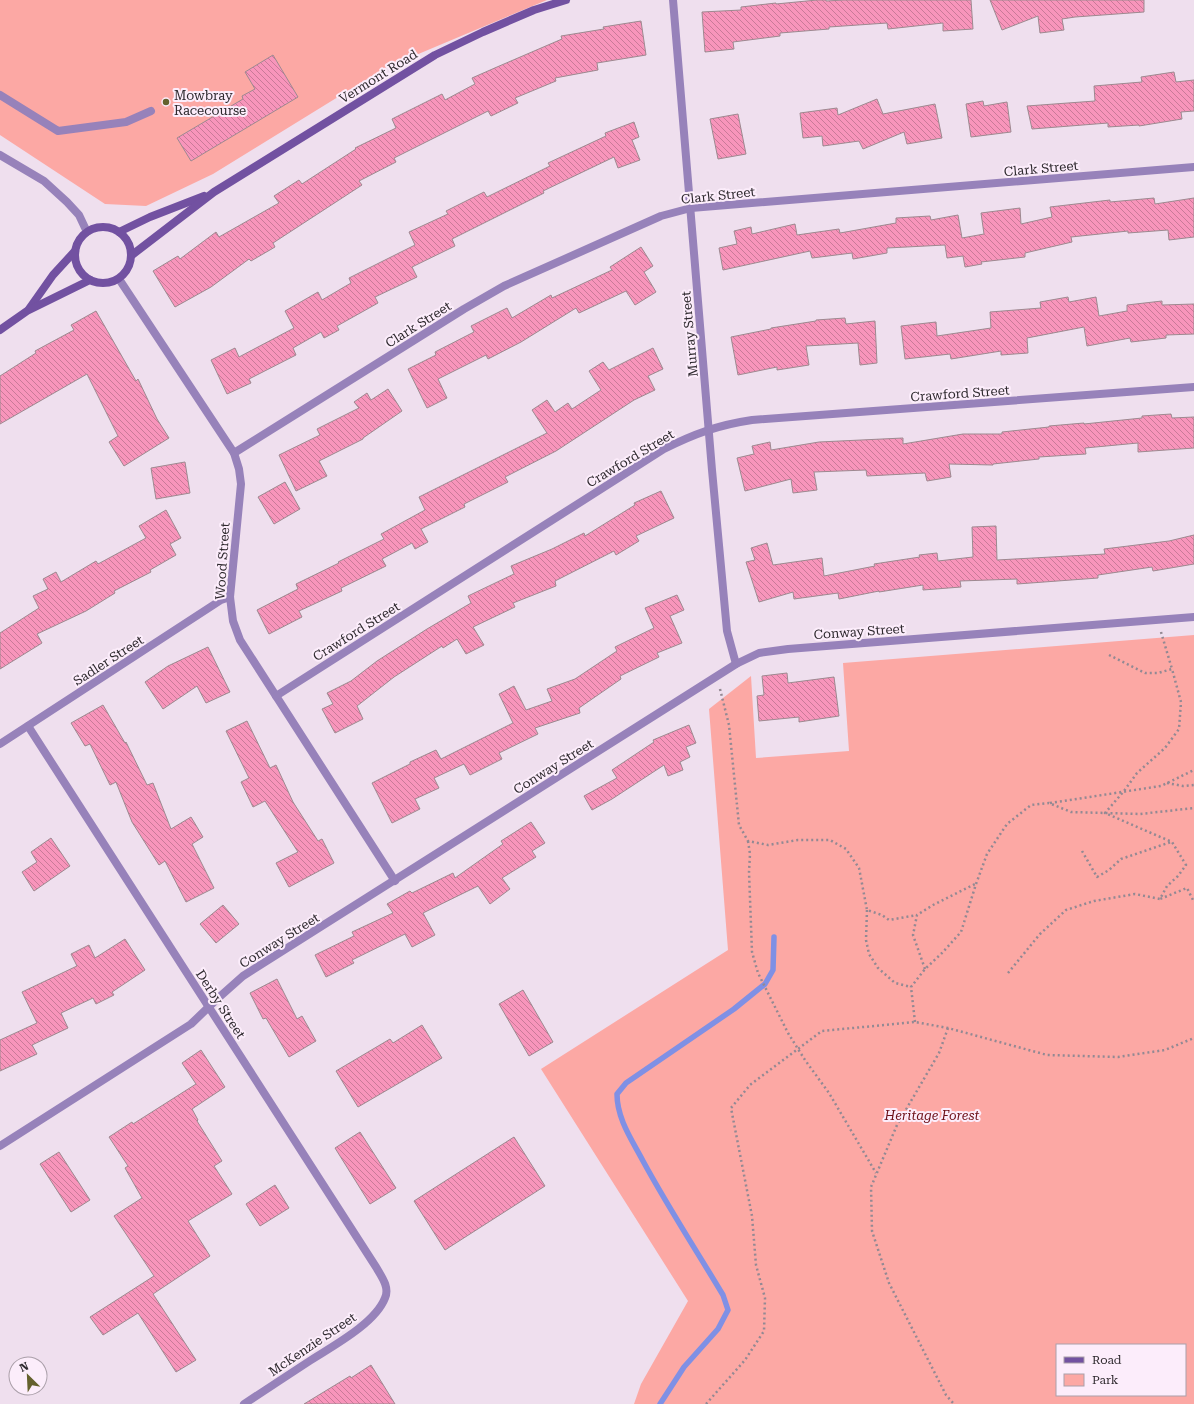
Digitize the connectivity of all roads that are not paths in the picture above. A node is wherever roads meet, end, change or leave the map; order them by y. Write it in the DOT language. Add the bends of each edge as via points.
graph roads {
  1 [pos="566,0"];
  2 [pos="673,0"];
  3 [pos="0,95"];
  4 [pos="151,111"];
  5 [pos="0,155"];
  6 [pos="1194,167"];
  7 [pos="214,192"];
  8 [pos="691,208"];
  9 [pos="87,232"];
  10 [pos="119,232"];
  11 [pos="75,251"];
  12 [pos="132,255"];
  13 [pos="119,279"];
  14 [pos="90,280"];
  15 [pos="27,311"];
  16 [pos="0,330"];
  17 [pos="1194,387"];
  18 [pos="709,429"];
  19 [pos="234,453"];
  20 [pos="230,598"];
  21 [pos="1194,617"];
  22 [pos="736,664"];
  23 [pos="276,696"];
  24 [pos="28,726"];
  25 [pos="0,744"];
  26 [pos="395,881"];
  27 [pos="209,1008"];
  28 [pos="0,1146"];
  29 [pos="386,1297"];
  30 [pos="244,1404"];
  1 -- 7 [label="street, Vermont Road" via="534,10 435,55"];
  2 -- 8 [label="street, Murray Street"];
  3 -- 4 [label="street" via="58,131 126,122"];
  5 -- 9 [label="street" via="44,181 79,215"];
  6 -- 8 [label="street, Clark Street"];
  7 -- 10 [label="street, Vermont Road"];
  7 -- 12 [label="street, Vermont Road"];
  8 -- 18 [label="street, Murray Street"];
  8 -- 19 [label="street, Clark Street" via="661,216 504,286"];
  9 -- 10 [label="street" via="101,227"];
  9 -- 11 [label="street" via="78,242"];
  10 -- 12 [label="street" via="128,242"];
  11 -- 14 [label="street" via="79,272"];
  11 -- 15 [label="street" via="53,275"];
  12 -- 13 [label="street, Vermont Road" via="128,269"];
  13 -- 14 [label="street" via="101,284"];
  13 -- 19 [label="street, Wood Street"];
  14 -- 15 [label="street"];
  15 -- 16 [label="street"];
  17 -- 18 [label="street, Crawford Street" via="752,420"];
  18 -- 22 [label="street, Murray Street" via="727,631"];
  18 -- 23 [label="street, Crawford Street" via="664,450"];
  19 -- 20 [label="street, Wood Street" via="240,484"];
  20 -- 23 [label="street, Wood Street" via="233,620 240,640"];
  20 -- 24 [label="street, Sadler Street" via="221,600"];
  21 -- 22 [label="street, Conway Street" via="788,649 758,654"];
  22 -- 26 [label="street, Conway Street"];
  23 -- 26 [label="street, Wood Street"];
  24 -- 25 [label="street, Sadler Street"];
  24 -- 27 [label="street, Derby Street"];
  26 -- 27 [label="street, Conway Street" via="243,976"];
  27 -- 28 [label="street, Conway Street" via="191,1024"];
  27 -- 29 [label="street, Derby Street" via="376,1267 386,1286"];
  29 -- 30 [label="street, McKenzie Street" via="367,1322"];
}
